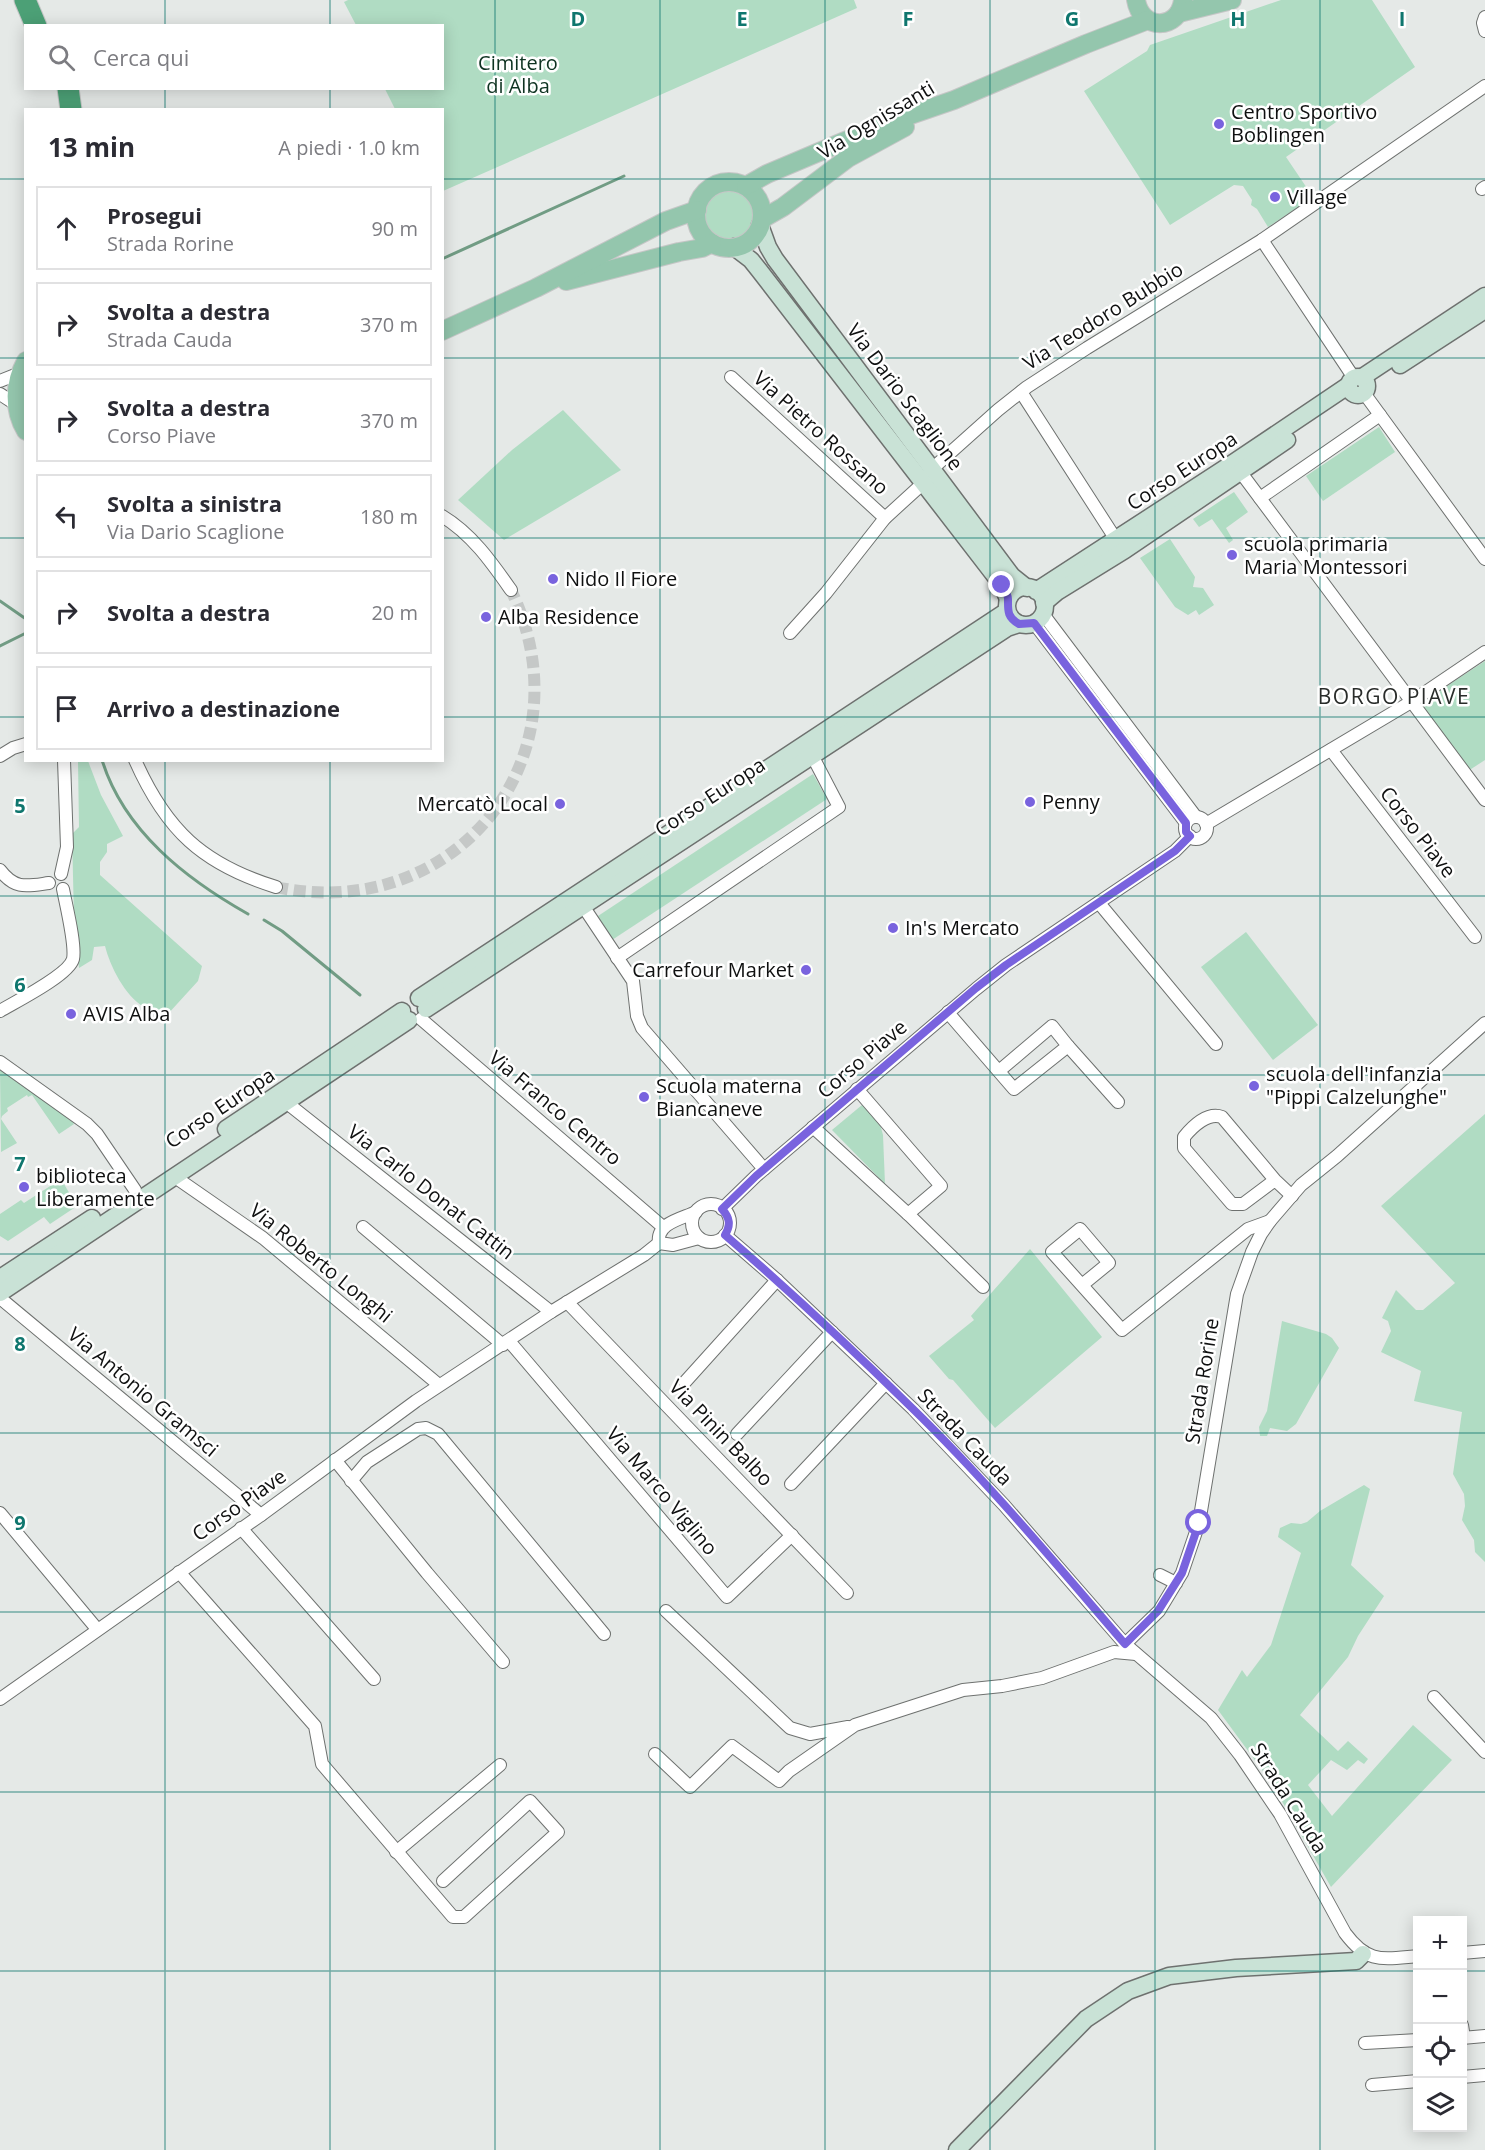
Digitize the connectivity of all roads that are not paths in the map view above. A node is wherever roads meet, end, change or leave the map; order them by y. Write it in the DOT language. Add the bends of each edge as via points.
graph roads {
  1 [pos="25,0"];
  2 [pos="37,0"];
  3 [pos="1232,0"];
  4 [pos="1181,7"];
  5 [pos="1141,10"];
  6 [pos="1485,17"];
  7 [pos="35,24"];
  8 [pos="47,24"];
  9 [pos="1485,31"];
  10 [pos="1485,86"];
  11 [pos="56,90"];
  12 [pos="68,90"];
  13 [pos="954,100"];
  14 [pos="59,108"];
  15 [pos="71,108"];
  16 [pos="746,186"];
  17 [pos="697,210"];
  18 [pos="761,222"];
  19 [pos="1262,240"];
  20 [pos="712,243"];
  21 [pos="734,247"];
  22 [pos="536,288"];
  23 [pos="1485,296"];
  24 [pos="1485,310"];
  25 [pos="444,330"];
  26 [pos="23,367"];
  27 [pos="731,377"];
  28 [pos="0,381"];
  29 [pos="1358,386"];
  30 [pos="1021,392"];
  31 [pos="0,394"];
  32 [pos="17,405"];
  33 [pos="1380,415"];
  34 [pos="24,425"];
  35 [pos="1237,468"];
  36 [pos="928,475"];
  37 [pos="1260,498"];
  38 [pos="885,518"];
  39 [pos="447,519"];
  40 [pos="1115,538"];
  41 [pos="1485,559"];
  42 [pos="511,590"];
  43 [pos="1007,605"];
  44 [pos="1034,607"];
  45 [pos="790,633"];
  46 [pos="1485,652"];
  47 [pos="1411,702"];
  48 [pos="24,745"];
  49 [pos="1331,750"];
  50 [pos="0,756"];
  51 [pos="815,761"];
  52 [pos="64,762"];
  53 [pos="136,762"];
  54 [pos="1485,800"];
  55 [pos="1196,821"];
  56 [pos="1190,836"];
  57 [pos="0,870"];
  58 [pos="61,874"];
  59 [pos="49,883"];
  60 [pos="276,887"];
  61 [pos="63,889"];
  62 [pos="1099,903"];
  63 [pos="583,906"];
  64 [pos="1475,938"];
  65 [pos="617,958"];
  66 [pos="0,1011"];
  67 [pos="415,1011"];
  68 [pos="948,1012"];
  69 [pos="1485,1023"];
  70 [pos="1216,1044"];
  71 [pos="1068,1046"];
  72 [pos="0,1062"];
  73 [pos="999,1071"];
  74 [pos="857,1089"];
  75 [pos="1118,1102"];
  76 [pos="287,1103"];
  77 [pos="813,1127"];
  78 [pos="764,1169"];
  79 [pos="175,1177"];
  80 [pos="1275,1180"];
  81 [pos="135,1190"];
  82 [pos="1292,1196"];
  83 [pos="722,1209"];
  84 [pos="696,1212"];
  85 [pos="908,1214"];
  86 [pos="1270,1221"];
  87 [pos="363,1227"];
  88 [pos="663,1227"];
  89 [pos="725,1235"];
  90 [pos="699,1238"];
  91 [pos="659,1243"];
  92 [pos="0,1278"];
  93 [pos="777,1280"];
  94 [pos="1082,1285"];
  95 [pos="983,1287"];
  96 [pos="0,1293"];
  97 [pos="0,1299"];
  98 [pos="567,1302"];
  99 [pos="551,1312"];
  100 [pos="832,1332"];
  101 [pos="506,1343"];
  102 [pos="685,1382"];
  103 [pos="886,1383"];
  104 [pos="439,1385"];
  105 [pos="737,1434"];
  106 [pos="335,1460"];
  107 [pos="351,1481"];
  108 [pos="792,1484"];
  109 [pos="0,1513"];
  110 [pos="261,1515"];
  111 [pos="242,1528"];
  112 [pos="792,1535"];
  113 [pos="179,1572"];
  114 [pos="1160,1575"];
  115 [pos="1176,1583"];
  116 [pos="847,1593"];
  117 [pos="666,1611"];
  118 [pos="97,1629"];
  119 [pos="604,1634"];
  120 [pos="1125,1644"];
  121 [pos="1136,1654"];
  122 [pos="503,1662"];
  123 [pos="374,1679"];
  124 [pos="1434,1697"];
  125 [pos="0,1699"];
  126 [pos="855,1725"];
  127 [pos="1485,1752"];
  128 [pos="655,1754"];
  129 [pos="500,1765"];
  130 [pos="396,1852"];
  131 [pos="443,1881"];
  132 [pos="1485,1951"];
  133 [pos="1467,1953"];
  134 [pos="1363,1954"];
  135 [pos="1413,1956"];
  136 [pos="1485,2036"];
  137 [pos="1467,2038"];
  138 [pos="1413,2040"];
  139 [pos="1365,2043"];
  140 [pos="1485,2075"];
  141 [pos="1467,2077"];
  142 [pos="1413,2081"];
  143 [pos="1372,2085"];
  144 [pos="957,2150"];
  1 -- 7 [label="highway"];
  2 -- 8 [label="highway"];
  3 -- 4 [label="main road"];
  4 -- 5 [label="main road" via="1174,18 1162,23"];
  5 -- 13 [label="main road, Via Ognissanti" via="1086,44"];
  6 -- 9 [label="street"];
  10 -- 19 [label="street, Via Teodoro Bubbio"];
  11 -- 14 [label="highway"];
  12 -- 15 [label="highway"];
  13 -- 16 [label="main road, Via Ognissanti" via="890,122"];
  13 -- 18 [label="main road, Via Ognissanti" via="848,158"];
  16 -- 17 [label="main road" via="722,182 715,185 702,195"];
  16 -- 18 [label="main road" via="759,200"];
  17 -- 20 [label="main road" via="699,229"];
  17 -- 22 [label="main road" via="666,221"];
  18 -- 21 [label="main road" via="750,240"];
  18 -- 36 [label="main road, Via Dario Scaglione" via="775,259"];
  19 -- 29 [label="street"];
  19 -- 30 [label="street, Via Teodoro Bubbio"];
  20 -- 21 [label="main road"];
  20 -- 22 [label="main road"];
  21 -- 36 [label="main road, Via Dario Scaglione" via="751,260"];
  22 -- 25 [label="main road"];
  23 -- 29 [label="main road, Corso Europa"];
  24 -- 29 [label="main road, Corso Europa"];
  26 -- 28 [label="street"];
  26 -- 32 [label="main road"];
  27 -- 38 [label="street, Via Pietro Rossano"];
  29 -- 33 [label="street"];
  29 -- 35 [label="main road, Corso Europa"];
  30 -- 36 [label="street, Via Teodoro Bubbio"];
  30 -- 40 [label="street"];
  31 -- 32 [label="street"];
  32 -- 34 [label="main road"];
  33 -- 37 [label="street"];
  33 -- 41 [label="street"];
  35 -- 37 [label="street"];
  35 -- 40 [label="main road, Corso Europa"];
  35 -- 44 [label="main road, Corso Europa" via="1125,550"];
  36 -- 38 [label="street, Via Teodoro Bubbio"];
  36 -- 43 [label="main road, Via Dario Scaglione" via="1002,585"];
  36 -- 44 [label="main road, Via Dario Scaglione"];
  37 -- 47 [label="street"];
  38 -- 45 [label="street, Via Teodoro Bubbio"];
  39 -- 42 [label="street" via="478,546"];
  40 -- 44 [label="main road, Corso Europa"];
  43 -- 44 [label="main road, Via Dario Scaglione" via="1010,617"];
  43 -- 44 [label="main road, Corso Europa" via="1016,590"];
  43 -- 67 [label="main road, Corso Europa"];
  44 -- 55 [label="street, Via Dario Scaglione"];
  44 -- 63 [label="main road, Corso Europa"];
  46 -- 47 [label="street, Corso Piave"];
  47 -- 49 [label="street, Corso Piave"];
  47 -- 54 [label="street"];
  48 -- 50 [label="street"];
  49 -- 55 [label="street, Corso Piave"];
  49 -- 64 [label="street, Corso Piave"];
  51 -- 65 [label="street" via="839,807"];
  52 -- 58 [label="street" via="67,855"];
  53 -- 60 [label="street" via="170,822 191,843 225,867"];
  55 -- 56 [label="street" via="1186,832"];
  55 -- 56 [label="street, Corso Piave" via="1206,831 1203,836"];
  56 -- 62 [label="street, Corso Piave" via="1175,851"];
  57 -- 59 [label="street" via="13,884"];
  58 -- 59 [label="street" via="52,875"];
  58 -- 61 [label="street" via="66,879"];
  59 -- 61 [label="street" via="54,890"];
  61 -- 66 [label="street" via="72,962"];
  62 -- 68 [label="street, Corso Piave" via="1006,965"];
  62 -- 70 [label="street"];
  63 -- 65 [label="street"];
  63 -- 67 [label="main road, Corso Europa"];
  65 -- 78 [label="street" via="633,981 642,1028"];
  67 -- 76 [label="main road, Corso Europa"];
  67 -- 81 [label="main road, Corso Europa"];
  67 -- 88 [label="street, Via Franco Centro"];
  68 -- 73 [label="street"];
  68 -- 74 [label="street, Corso Piave"];
  69 -- 82 [label="street, Strada Rorine"];
  71 -- 73 [label="street" via="1014,1089"];
  71 -- 73 [label="street" via="1052,1026"];
  71 -- 75 [label="street"];
  72 -- 81 [label="street" via="87,1124"];
  74 -- 77 [label="street, Corso Piave"];
  74 -- 85 [label="street" via="940,1186"];
  76 -- 79 [label="main road, Corso Europa"];
  76 -- 99 [label="street, Via Carlo Donat Cattin"];
  77 -- 78 [label="street, Corso Piave"];
  77 -- 85 [label="street"];
  78 -- 83 [label="street, Corso Piave"];
  79 -- 96 [label="main road, Corso Europa"];
  79 -- 104 [label="street, Via Roberto Longhi" via="263,1238"];
  80 -- 80 [label="street" via="1222,1117 1210,1116 1184,1137 1184,1148 1232,1204 1243,1204"];
  80 -- 82 [label="street"];
  81 -- 92 [label="main road, Corso Europa"];
  82 -- 86 [label="street, Strada Rorine"];
  83 -- 84 [label="street" via="709,1205"];
  83 -- 89 [label="street" via="729,1222"];
  84 -- 88 [label="street"];
  84 -- 90 [label="street" via="692,1226"];
  85 -- 95 [label="street"];
  86 -- 94 [label="street" via="1248,1229 1122,1330"];
  86 -- 115 [label="street, Strada Rorine" via="1252,1252 1237,1294 1199,1523"];
  87 -- 101 [label="street"];
  88 -- 91 [label="street"];
  89 -- 90 [label="street" via="712,1242"];
  89 -- 93 [label="street, Strada Cauda"];
  90 -- 91 [label="street" via="673,1245"];
  91 -- 98 [label="street, Corso Piave"];
  93 -- 100 [label="street, Strada Cauda"];
  93 -- 102 [label="street"];
  94 -- 94 [label="street" via="1052,1252 1080,1229 1109,1263"];
  97 -- 110 [label="street, Via Antonio Gramsci"];
  98 -- 99 [label="street, Corso Piave"];
  98 -- 112 [label="street, Via Pinin Balbo"];
  99 -- 101 [label="street, Corso Piave"];
  100 -- 103 [label="street, Strada Cauda"];
  100 -- 105 [label="street"];
  101 -- 104 [label="street, Corso Piave"];
  101 -- 112 [label="street, Via Marco Viglino" via="727,1597"];
  103 -- 108 [label="street"];
  103 -- 120 [label="street, Strada Cauda" via="1004,1505"];
  104 -- 106 [label="street, Corso Piave"];
  106 -- 107 [label="street"];
  106 -- 110 [label="street, Corso Piave"];
  107 -- 119 [label="street" via="367,1462 418,1429 433,1430"];
  107 -- 122 [label="street"];
  109 -- 118 [label="street"];
  110 -- 111 [label="street, Corso Piave"];
  111 -- 113 [label="street, Corso Piave"];
  111 -- 123 [label="street"];
  112 -- 116 [label="street, Via Pinin Balbo"];
  113 -- 118 [label="street, Corso Piave"];
  113 -- 130 [label="street" via="315,1726 322,1764"];
  114 -- 115 [label="street"];
  115 -- 120 [label="street, Strada Rorine" via="1158,1611"];
  117 -- 126 [label="street" via="790,1728 810,1734"];
  118 -- 125 [label="street, Corso Piave"];
  120 -- 121 [label="street, Strada Cauda"];
  121 -- 126 [label="street" via="1114,1652 1042,1678 963,1690"];
  121 -- 134 [label="street, Strada Cauda" via="1211,1718 1240,1755 1280,1814 1345,1933"];
  124 -- 127 [label="street"];
  126 -- 128 [label="street" via="779,1781 732,1746 690,1787"];
  129 -- 130 [label="street"];
  130 -- 131 [label="street" via="453,1917 464,1917 558,1832 530,1801"];
  132 -- 133 [label="street"];
  134 -- 135 [label="street" via="1382,1959"];
  134 -- 144 [label="main road" via="1356,1961 1169,1976 1128,1991 1086,2019"];
  136 -- 137 [label="street"];
  138 -- 139 [label="street"];
  140 -- 141 [label="street"];
  142 -- 143 [label="street"];
}
